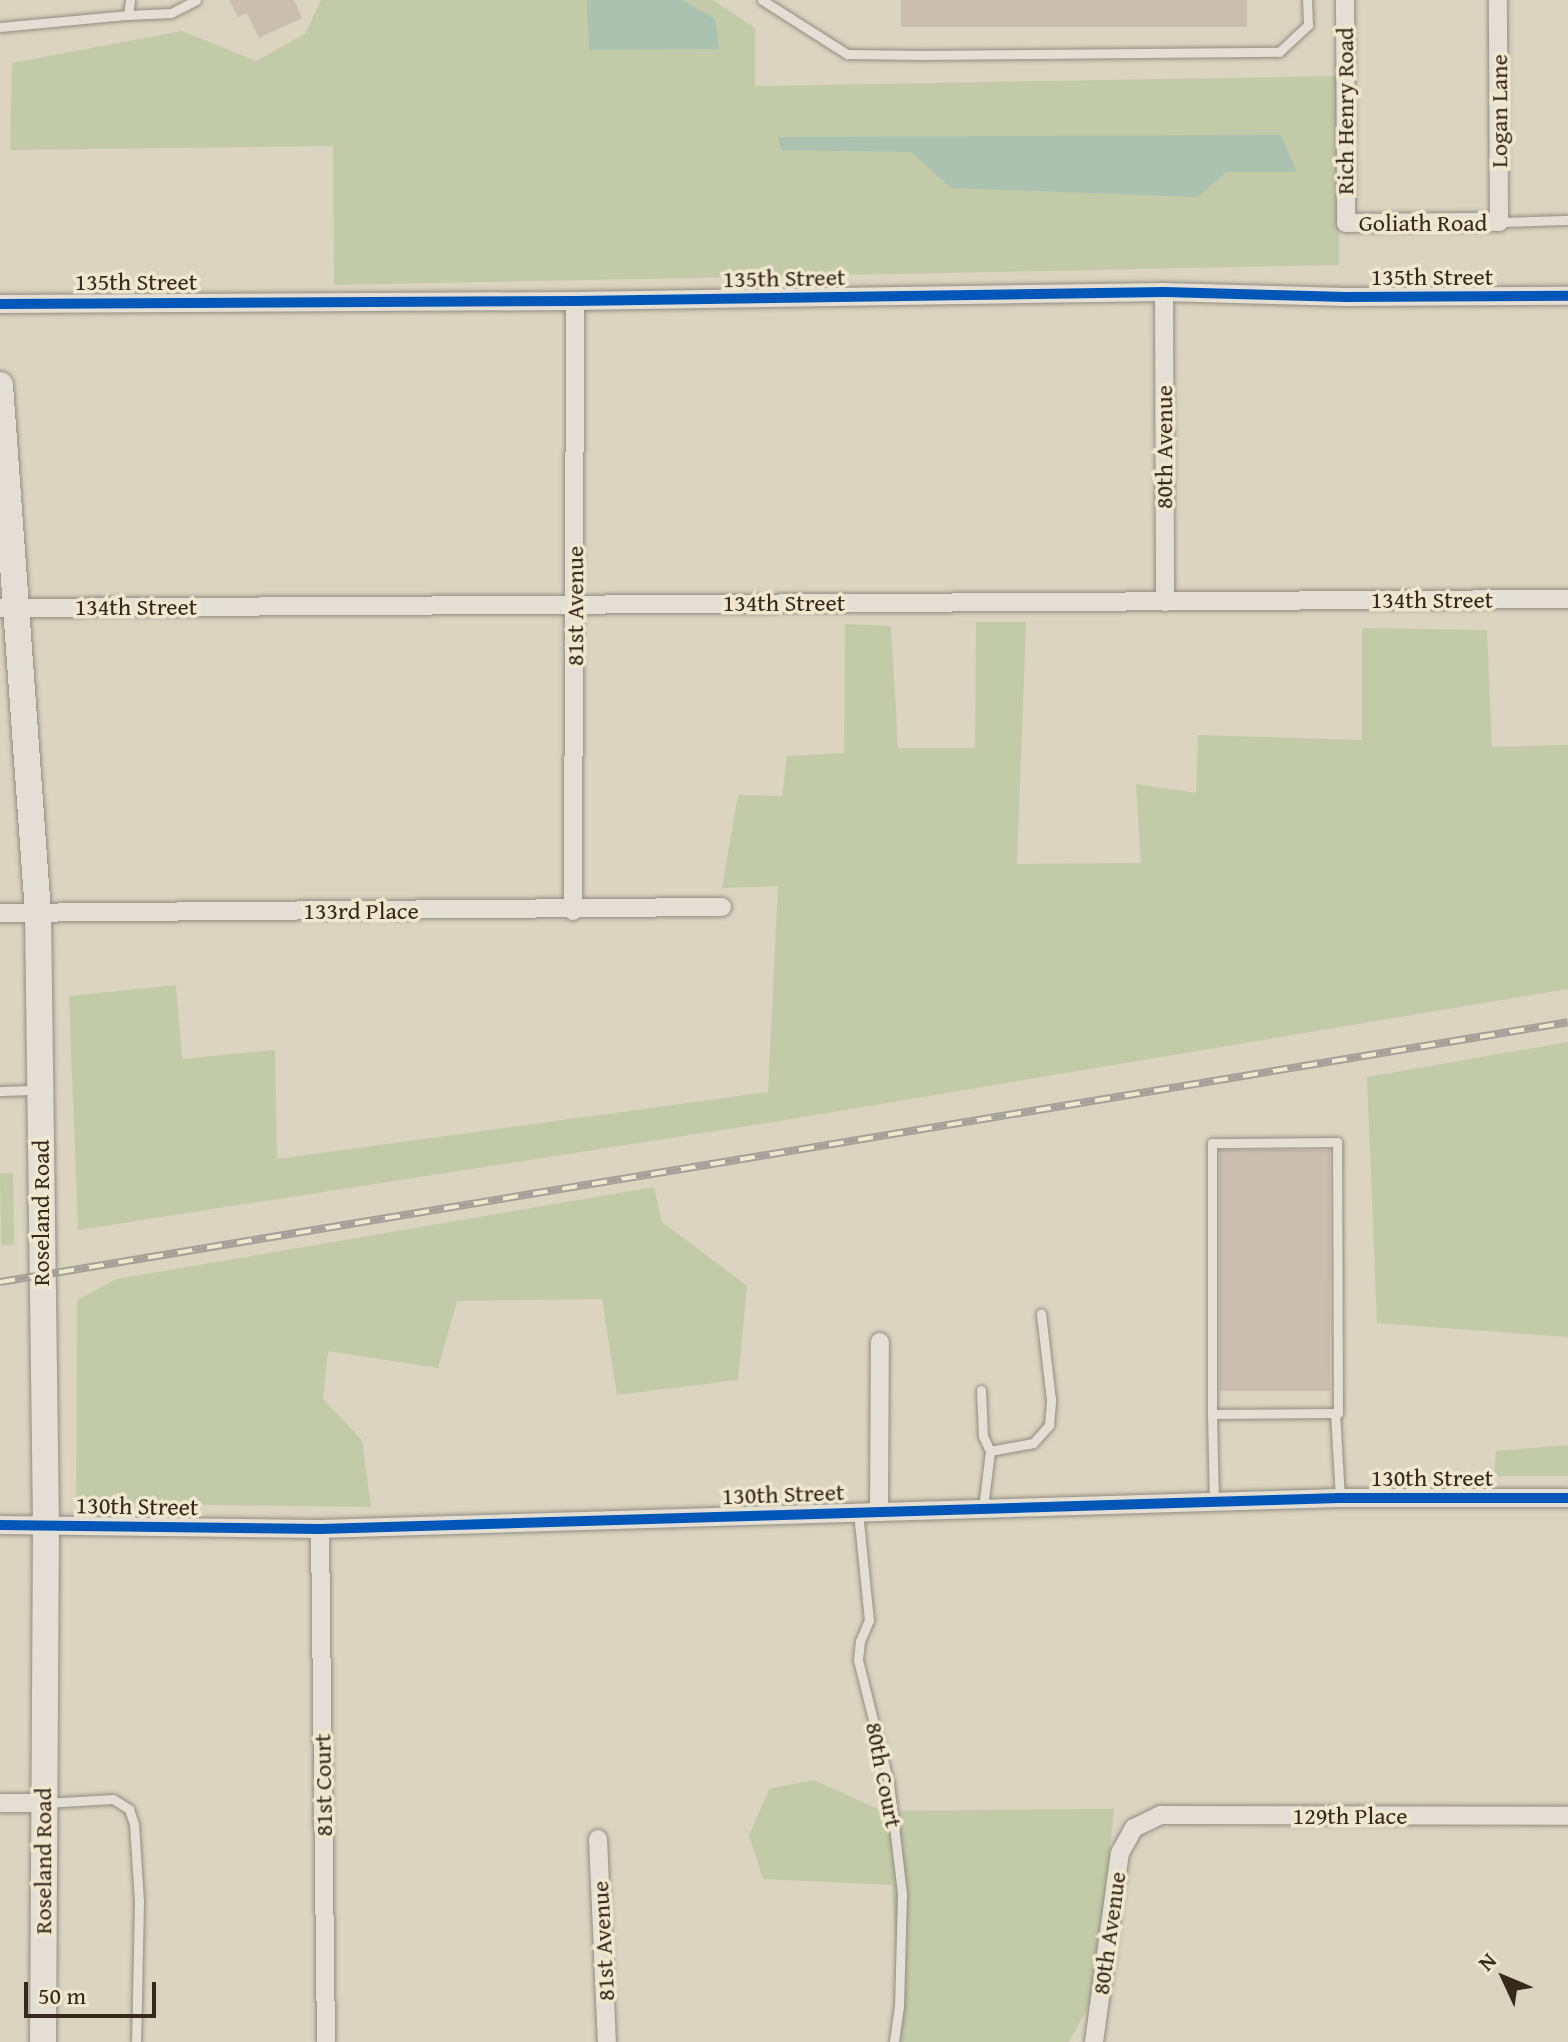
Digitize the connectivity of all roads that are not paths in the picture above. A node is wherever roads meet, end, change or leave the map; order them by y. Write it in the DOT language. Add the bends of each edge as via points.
graph roads {
  1 [pos="130,0"];
  2 [pos="196,0"];
  3 [pos="762,0"];
  4 [pos="1307,0"];
  5 [pos="1345,0"];
  6 [pos="1498,0"];
  7 [pos="128,15"];
  8 [pos="0,27"];
  9 [pos="1568,220"];
  10 [pos="1499,222"];
  11 [pos="1346,223"];
  12 [pos="1164,292"];
  13 [pos="1568,296"];
  14 [pos="575,301"];
  15 [pos="0,304"];
  16 [pos="0,385"];
  17 [pos="1568,599"];
  18 [pos="1165,602"];
  19 [pos="576,604"];
  20 [pos="7,608"];
  21 [pos="722,907"];
  22 [pos="573,911"];
  23 [pos="0,913"];
  24 [pos="38,913"];
  25 [pos="41,1090"];
  26 [pos="0,1091"];
  27 [pos="1041,1314"];
  28 [pos="880,1342"];
  29 [pos="981,1390"];
  30 [pos="1335,1413"];
  31 [pos="1212,1414"];
  32 [pos="990,1451"];
  33 [pos="1340,1498"];
  34 [pos="1568,1498"];
  35 [pos="1214,1502"];
  36 [pos="983,1508"];
  37 [pos="879,1511"];
  38 [pos="858,1512"];
  39 [pos="0,1525"];
  40 [pos="46,1525"];
  41 [pos="320,1529"];
  42 [pos="0,1803"];
  43 [pos="42,1803"];
  44 [pos="1568,1816"];
  45 [pos="1134,1828"];
  46 [pos="598,1839"];
  47 [pos="43,2042"];
  48 [pos="136,2042"];
  49 [pos="326,2042"];
  50 [pos="607,2042"];
  51 [pos="894,2042"];
  52 [pos="1094,2042"];
  1 -- 7 [label="lane"];
  2 -- 7 [label="lane" via="171,13"];
  3 -- 4 [label="lane" via="847,54 924,55 1279,52 1308,25"];
  5 -- 11 [label="street, Rich Henry Road"];
  6 -- 10 [label="street, Logan Lane"];
  7 -- 8 [label="lane"];
  9 -- 10 [label="lane"];
  10 -- 11 [label="street, Goliath Road"];
  12 -- 13 [label="street, 135th Street"];
  12 -- 14 [label="street, 135th Street"];
  12 -- 18 [label="street, 80th Avenue"];
  14 -- 15 [label="street, 135th Street"];
  14 -- 19 [label="street, 81st Avenue"];
  16 -- 20 [label="main road, Roseland Road"];
  17 -- 18 [label="street, 134th Street"];
  18 -- 19 [label="street, 134th Street"];
  19 -- 20 [label="street, 134th Street"];
  19 -- 22 [label="street, 81st Avenue"];
  20 -- 24 [label="main road, Roseland Road"];
  21 -- 22 [label="street, 133rd Place"];
  22 -- 24 [label="street, 133rd Place"];
  23 -- 24 [label="street, 133rd Place"];
  24 -- 25 [label="main road, Roseland Road"];
  25 -- 26 [label="lane"];
  25 -- 40 [label="main road, Roseland Road"];
  27 -- 32 [label="lane" via="1049,1425 1033,1443"];
  28 -- 37 [label="street"];
  29 -- 32 [label="lane" via="983,1436"];
  30 -- 31 [label="lane"];
  30 -- 31 [label="lane" via="1337,1142 1212,1143"];
  30 -- 33 [label="lane"];
  31 -- 35 [label="lane"];
  32 -- 36 [label="lane"];
  33 -- 34 [label="street, 130th Street"];
  33 -- 35 [label="street, 130th Street"];
  35 -- 36 [label="street, 130th Street"];
  36 -- 37 [label="street, 130th Street"];
  37 -- 38 [label="street, 130th Street"];
  38 -- 41 [label="street, 130th Street"];
  38 -- 51 [label="lane, 80th Court" via="869,1620 858,1660 889,1783 902,1894"];
  39 -- 40 [label="street, 130th Street"];
  40 -- 41 [label="street, 130th Street"];
  40 -- 43 [label="main road, Roseland Road"];
  41 -- 49 [label="street, 81st Court"];
  42 -- 43 [label="street"];
  43 -- 47 [label="main road, Roseland Road"];
  43 -- 48 [label="lane" via="113,1799 129,1809 139,1901"];
  44 -- 45 [label="street, 129th Place" via="1161,1815"];
  45 -- 52 [label="street, 80th Avenue" via="1120,1853"];
  46 -- 50 [label="street, 81st Avenue"];
}
